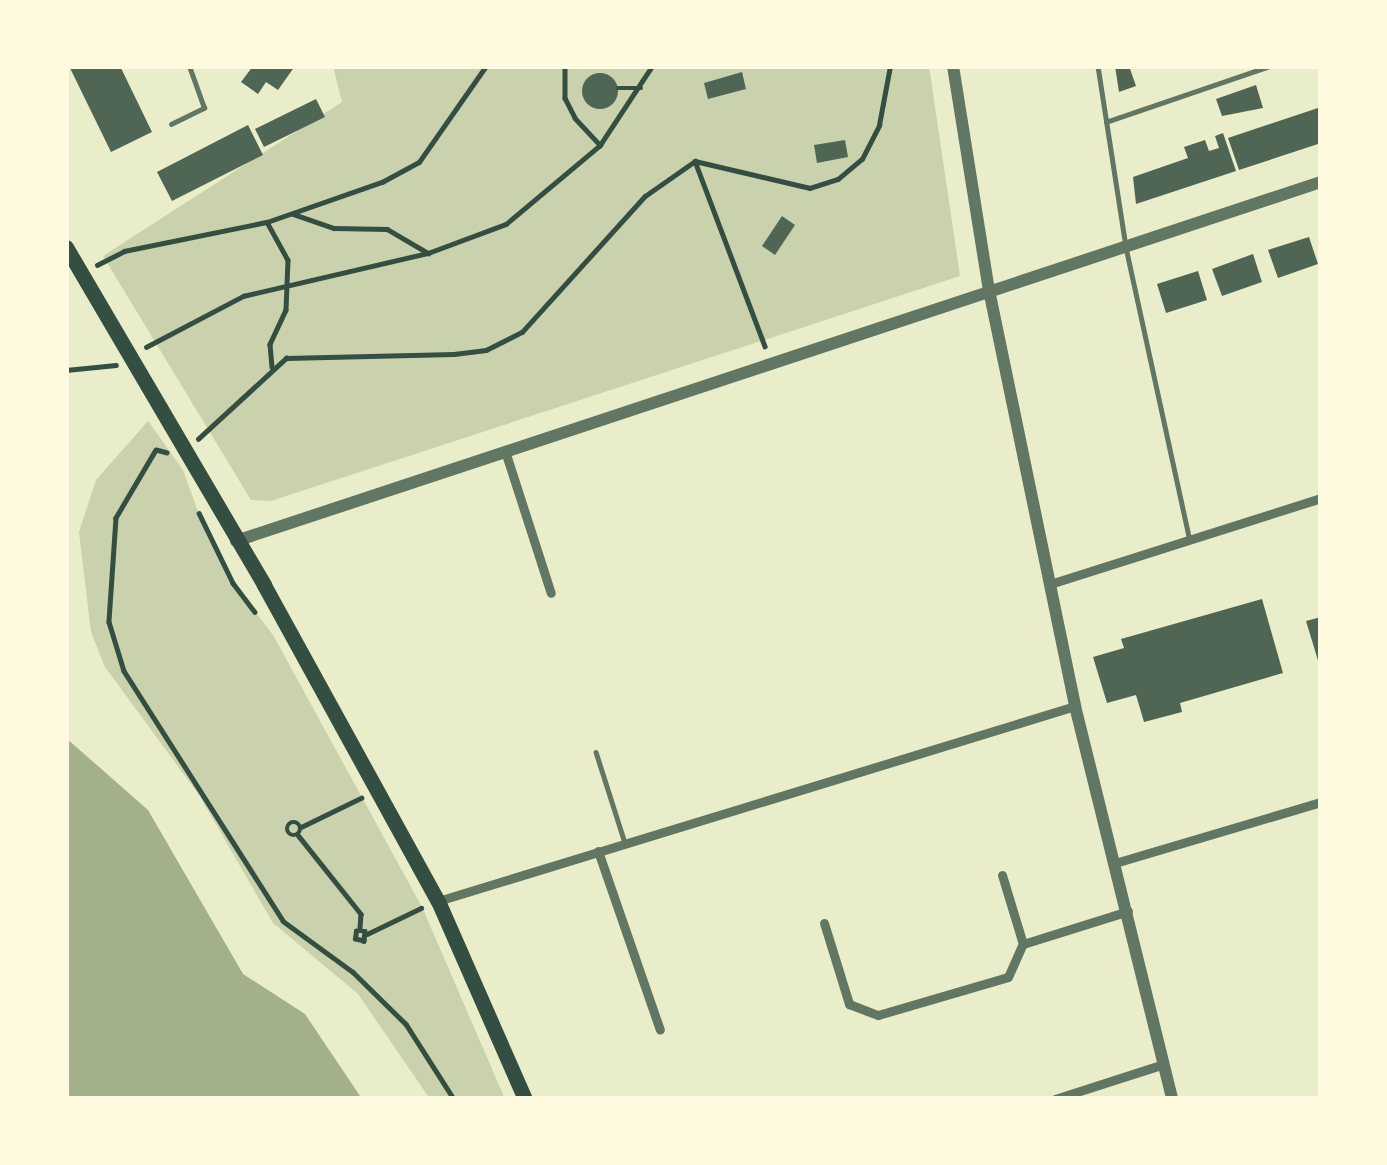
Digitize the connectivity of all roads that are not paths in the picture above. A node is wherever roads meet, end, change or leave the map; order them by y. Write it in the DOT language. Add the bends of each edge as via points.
graph roads {
  1 [pos="189,66"];
  2 [pos="953,66"];
  3 [pos="1098,66"];
  4 [pos="1270,66"];
  5 [pos="1106,122"];
  6 [pos="171,124"];
  7 [pos="1321,182"];
  8 [pos="1126,245"];
  9 [pos="66,247"];
  10 [pos="989,290"];
  11 [pos="505,451"];
  12 [pos="1321,498"];
  13 [pos="1190,540"];
  14 [pos="236,541"];
  15 [pos="1050,584"];
  16 [pos="551,593"];
  17 [pos="1075,706"];
  18 [pos="596,752"];
  19 [pos="1321,802"];
  20 [pos="625,843"];
  21 [pos="598,851"];
  22 [pos="1115,863"];
  23 [pos="1002,874"];
  24 [pos="430,904"];
  25 [pos="1128,911"];
  26 [pos="824,923"];
  27 [pos="1023,944"];
  28 [pos="660,1030"];
  29 [pos="1164,1064"];
  30 [pos="525,1099"];
  31 [pos="1055,1099"];
  32 [pos="1172,1099"];
  1 -- 6 [label="lane" via="204,108"];
  2 -- 10 [label="street"];
  3 -- 5 [label="lane"];
  4 -- 5 [label="lane"];
  5 -- 8 [label="lane"];
  7 -- 8 [label="street"];
  8 -- 10 [label="street"];
  8 -- 13 [label="lane"];
  9 -- 14 [label="main road"];
  10 -- 11 [label="street"];
  10 -- 15 [label="street"];
  11 -- 14 [label="street"];
  11 -- 16 [label="street"];
  12 -- 13 [label="street"];
  13 -- 15 [label="street"];
  14 -- 24 [label="main road"];
  15 -- 17 [label="street"];
  17 -- 20 [label="street"];
  17 -- 22 [label="street"];
  18 -- 20 [label="lane"];
  19 -- 22 [label="street"];
  20 -- 21 [label="street"];
  21 -- 24 [label="street"];
  21 -- 28 [label="street"];
  22 -- 25 [label="street"];
  23 -- 27 [label="street"];
  24 -- 30 [label="main road"];
  25 -- 27 [label="street"];
  25 -- 29 [label="street"];
  26 -- 27 [label="street" via="849,1004 878,1015 1008,977"];
  29 -- 31 [label="street"];
  29 -- 32 [label="street"];
}
